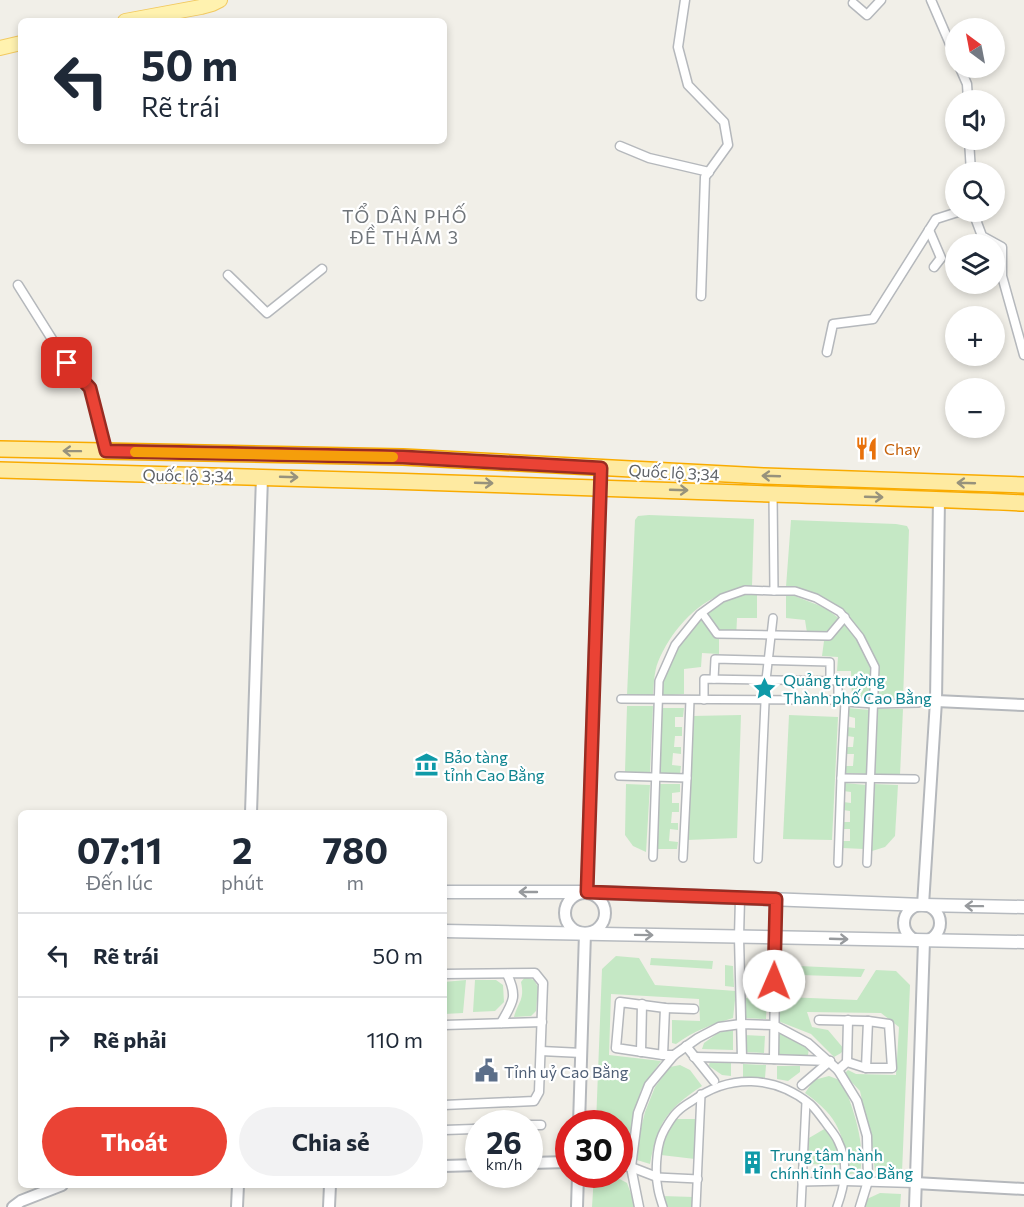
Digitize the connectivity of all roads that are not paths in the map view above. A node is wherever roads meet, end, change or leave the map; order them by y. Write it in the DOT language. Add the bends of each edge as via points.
graph roads {
  1 [pos="220,0"];
  2 [pos="685,0"];
  3 [pos="880,0"];
  4 [pos="931,0"];
  5 [pos="854,3"];
  6 [pos="141,18"];
  7 [pos="945,32"];
  8 [pos="18,44"];
  9 [pos="0,48"];
  10 [pos="620,146"];
  11 [pos="709,172"];
  12 [pos="945,216"];
  13 [pos="977,222"];
  14 [pos="929,230"];
  15 [pos="934,267"];
  16 [pos="322,269"];
  17 [pos="228,275"];
  18 [pos="18,285"];
  19 [pos="701,296"];
  20 [pos="826,352"];
  21 [pos="1024,355"];
  22 [pos="0,449"];
  23 [pos="106,451"];
  24 [pos="398,457"];
  25 [pos="601,468"];
  26 [pos="0,470"];
  27 [pos="262,477"];
  28 [pos="398,481"];
  29 [pos="939,482"];
  30 [pos="1024,485"];
  31 [pos="600,487"];
  32 [pos="773,494"];
  33 [pos="939,499"];
  34 [pos="1024,503"];
  35 [pos="774,591"];
  36 [pos="702,613"];
  37 [pos="845,617"];
  38 [pos="773,618"];
  39 [pos="771,635"];
  40 [pos="768,660"];
  41 [pos="714,679"];
  42 [pos="766,680"];
  43 [pos="830,681"];
  44 [pos="621,699"];
  45 [pos="658,700"];
  46 [pos="690,700"];
  47 [pos="704,700"];
  48 [pos="766,700"];
  49 [pos="841,701"];
  50 [pos="936,701"];
  51 [pos="918,703"];
  52 [pos="874,704"];
  53 [pos="1024,705"];
  54 [pos="619,776"];
  55 [pos="656,777"];
  56 [pos="687,778"];
  57 [pos="841,778"];
  58 [pos="870,779"];
  59 [pos="915,779"];
  60 [pos="250,810"];
  61 [pos="653,857"];
  62 [pos="683,858"];
  63 [pos="758,860"];
  64 [pos="838,862"];
  65 [pos="867,863"];
  66 [pos="447,892"];
  67 [pos="587,892"];
  68 [pos="740,898"];
  69 [pos="776,899"];
  70 [pos="923,905"];
  71 [pos="1024,907"];
  72 [pos="447,931"];
  73 [pos="585,933"];
  74 [pos="739,937"];
  75 [pos="775,937"];
  76 [pos="924,941"];
  77 [pos="1024,942"];
  78 [pos="447,974"];
  79 [pos="507,974"];
  80 [pos="642,1004"];
  81 [pos="664,1008"];
  82 [pos="694,1009"];
  83 [pos="819,1020"];
  84 [pos="848,1020"];
  85 [pos="868,1021"];
  86 [pos="542,1022"];
  87 [pos="501,1023"];
  88 [pos="741,1024"];
  89 [pos="447,1025"];
  90 [pos="774,1025"];
  91 [pos="686,1046"];
  92 [pos="541,1051"];
  93 [pos="641,1052"];
  94 [pos="582,1053"];
  95 [pos="663,1055"];
  96 [pos="674,1055"];
  97 [pos="694,1057"];
  98 [pos="741,1058"];
  99 [pos="774,1059"];
  100 [pos="830,1062"];
  101 [pos="847,1062"];
  102 [pos="867,1068"];
  103 [pos="837,1070"];
  104 [pos="714,1084"];
  105 [pos="802,1085"];
  106 [pos="792,1093"];
  107 [pos="701,1094"];
  108 [pos="806,1102"];
  109 [pos="447,1105"];
  110 [pos="580,1110"];
  111 [pos="465,1129"];
  112 [pos="447,1130"];
  113 [pos="633,1152"];
  114 [pos="465,1165"];
  115 [pos="447,1166"];
  116 [pos="633,1168"];
  117 [pos="633,1177"];
  118 [pos="657,1177"];
  119 [pos="698,1179"];
  120 [pos="845,1181"];
  121 [pos="868,1181"];
  122 [pos="802,1182"];
  123 [pos="915,1183"];
  124 [pos="54,1188"];
  125 [pos="238,1188"];
  126 [pos="330,1188"];
  127 [pos="578,1188"];
  128 [pos="1024,1189"];
  129 [pos="13,1207"];
  130 [pos="237,1207"];
  131 [pos="329,1207"];
  132 [pos="577,1207"];
  133 [pos="639,1207"];
  134 [pos="663,1207"];
  135 [pos="696,1207"];
  136 [pos="801,1207"];
  137 [pos="837,1207"];
  138 [pos="860,1207"];
  139 [pos="915,1207"];
  1 -- 6 [label="main road"];
  2 -- 11 [label="street" via="678,47 688,86 724,122 728,145"];
  3 -- 5 [label="street" via="867,15"];
  4 -- 7 [label="street"];
  8 -- 9 [label="main road"];
  10 -- 11 [label="street" via="649,158"];
  11 -- 19 [label="street" via="705,177"];
  12 -- 14 [label="street" via="936,219"];
  13 -- 21 [label="street" via="982,236 1002,247 1002,276"];
  14 -- 15 [label="street" via="940,258"];
  14 -- 20 [label="street" via="873,319 833,324"];
  16 -- 17 [label="street" via="267,314"];
  18 -- 23 [label="street" via="67,363 90,388"];
  23 -- 22 [label="highway, Quốc lộ 3;34, one-way"];
  23 -- 24 [label="highway, Quốc lộ 3;34"];
  24 -- 25 [label="highway, Quốc lộ 3;34"];
  24 -- 28 [label="highway"];
  29 -- 25 [label="highway, Quốc lộ 3;34, one-way"];
  25 -- 31 [label="highway"];
  26 -- 27 [label="highway, Quốc lộ 3;34"];
  27 -- 28 [label="highway, Quốc lộ 3;34, one-way"];
  27 -- 60 [label="street"];
  28 -- 31 [label="highway, Quốc lộ 3;34, one-way"];
  30 -- 29 [label="highway, Quốc lộ 3;34, one-way"];
  29 -- 33 [label="highway"];
  31 -- 32 [label="highway, Quốc lộ 3;34, one-way"];
  31 -- 67 [label="street"];
  32 -- 33 [label="highway, Quốc lộ 3;34, one-way"];
  32 -- 35 [label="street"];
  33 -- 34 [label="highway, Quốc lộ 3;34"];
  33 -- 50 [label="street"];
  35 -- 36 [label="street" via="745,590 722,598"];
  35 -- 37 [label="street" via="795,591 816,598"];
  36 -- 39 [label="street" via="717,634"];
  36 -- 45 [label="street" via="675,645 659,681"];
  37 -- 39 [label="street" via="829,636"];
  37 -- 52 [label="street" via="875,667"];
  38 -- 39 [label="street"];
  39 -- 40 [label="street"];
  40 -- 41 [label="street" via="715,659"];
  40 -- 42 [label="street"];
  40 -- 43 [label="street" via="830,662"];
  41 -- 42 [label="street"];
  41 -- 47 [label="street" via="704,679"];
  42 -- 43 [label="street"];
  42 -- 48 [label="street"];
  43 -- 49 [label="street" via="838,681"];
  44 -- 45 [label="street"];
  45 -- 46 [label="street"];
  45 -- 55 [label="street"];
  46 -- 47 [label="street"];
  46 -- 56 [label="street"];
  47 -- 48 [label="street"];
  48 -- 49 [label="street"];
  48 -- 63 [label="street"];
  49 -- 52 [label="street"];
  49 -- 57 [label="street"];
  50 -- 53 [label="street"];
  50 -- 70 [label="street"];
  51 -- 52 [label="street"];
  52 -- 58 [label="street"];
  54 -- 55 [label="street"];
  55 -- 56 [label="street"];
  55 -- 61 [label="street"];
  56 -- 62 [label="street"];
  57 -- 58 [label="street"];
  57 -- 64 [label="street"];
  58 -- 59 [label="street"];
  58 -- 65 [label="street"];
  67 -- 66 [label="main road, one-way"];
  67 -- 68 [label="main road"];
  67 -- 73 [label="street" via="603,903 605,917 598,928"];
  67 -- 73 [label="street" via="574,896 564,912 568,925"];
  68 -- 69 [label="main road"];
  68 -- 74 [label="street"];
  69 -- 70 [label="main road"];
  69 -- 75 [label="street"];
  71 -- 70 [label="main road, one-way"];
  70 -- 76 [label="street" via="934,910 940,920 938,932"];
  70 -- 76 [label="street" via="912,909 904,924 908,934"];
  72 -- 73 [label="main road"];
  73 -- 74 [label="main road, one-way"];
  73 -- 94 [label="street"];
  74 -- 75 [label="main road"];
  74 -- 88 [label="street"];
  75 -- 76 [label="main road, one-way"];
  75 -- 90 [label="street"];
  76 -- 77 [label="main road"];
  76 -- 123 [label="street"];
  78 -- 79 [label="street"];
  79 -- 86 [label="street" via="536,973 543,983"];
  79 -- 87 [label="street" via="513,987 513,1002"];
  80 -- 81 [label="street"];
  80 -- 93 [label="street"];
  80 -- 93 [label="street" via="620,1002 616,1048"];
  81 -- 82 [label="street"];
  81 -- 95 [label="street"];
  83 -- 84 [label="street"];
  84 -- 85 [label="street"];
  84 -- 101 [label="street"];
  85 -- 102 [label="street"];
  85 -- 102 [label="street" via="889,1024 892,1068"];
  86 -- 87 [label="street"];
  86 -- 92 [label="street"];
  87 -- 89 [label="street"];
  88 -- 90 [label="street"];
  88 -- 91 [label="street" via="719,1027"];
  88 -- 98 [label="street"];
  90 -- 99 [label="street"];
  90 -- 100 [label="street" via="808,1043"];
  91 -- 96 [label="street"];
  91 -- 97 [label="street"];
  92 -- 94 [label="street"];
  92 -- 109 [label="street" via="539,1092 534,1101"];
  93 -- 95 [label="street"];
  94 -- 110 [label="street"];
  95 -- 96 [label="street"];
  96 -- 113 [label="street" via="649,1085 638,1113"];
  97 -- 98 [label="street"];
  97 -- 104 [label="street"];
  98 -- 99 [label="street"];
  99 -- 100 [label="street"];
  100 -- 103 [label="street"];
  100 -- 105 [label="street"];
  101 -- 102 [label="street"];
  101 -- 103 [label="street"];
  103 -- 121 [label="street" via="857,1101 867,1136"];
  104 -- 106 [label="street" via="752,1081"];
  104 -- 107 [label="street"];
  105 -- 106 [label="street"];
  106 -- 108 [label="street"];
  107 -- 118 [label="street" via="676,1112 662,1135"];
  107 -- 119 [label="street"];
  108 -- 120 [label="street" via="838,1139"];
  108 -- 122 [label="street"];
  111 -- 112 [label="street"];
  114 -- 115 [label="street"];
  116 -- 118 [label="street"];
  117 -- 133 [label="street"];
  118 -- 119 [label="street"];
  118 -- 134 [label="street"];
  119 -- 135 [label="street"];
  120 -- 121 [label="street"];
  120 -- 122 [label="street"];
  120 -- 137 [label="street"];
  121 -- 123 [label="street"];
  121 -- 138 [label="street"];
  122 -- 136 [label="street"];
  123 -- 128 [label="street"];
  123 -- 139 [label="street"];
  124 -- 129 [label="street"];
  125 -- 130 [label="street"];
  126 -- 131 [label="street"];
  127 -- 132 [label="street"];
}
